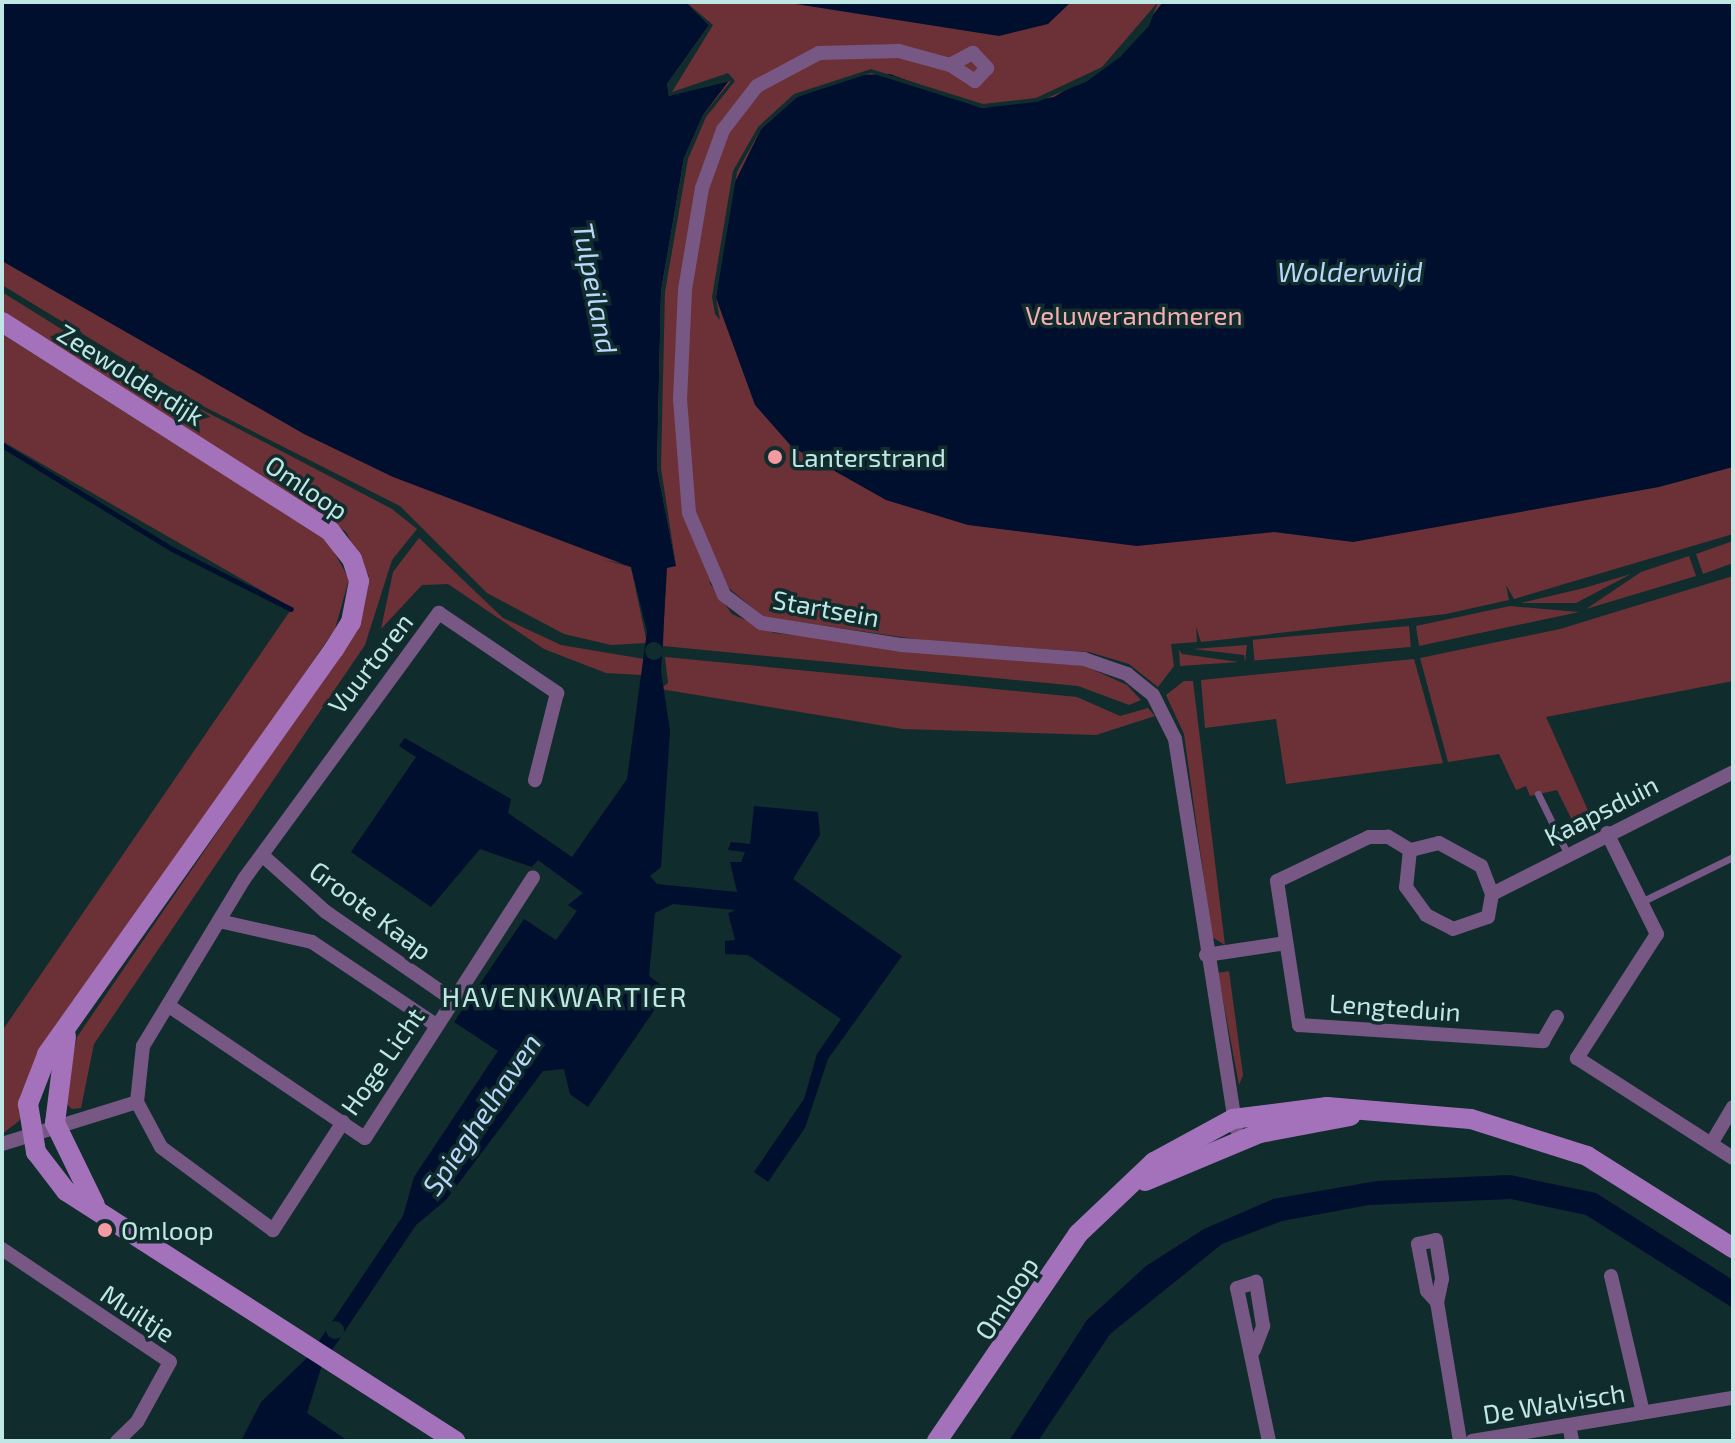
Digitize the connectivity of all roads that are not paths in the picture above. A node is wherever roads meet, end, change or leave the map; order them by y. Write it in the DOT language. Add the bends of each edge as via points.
graph roads {
  1 [pos="950,65"];
  2 [pos="2,322"];
  3 [pos="233,469"];
  4 [pos="1733,772"];
  5 [pos="535,780"];
  6 [pos="1538,794"];
  7 [pos="1607,833"];
  8 [pos="1410,850"];
  9 [pos="1567,853"];
  10 [pos="262,855"];
  11 [pos="1733,857"];
  12 [pos="533,877"];
  13 [pos="1492,894"];
  14 [pos="1641,902"];
  15 [pos="219,921"];
  16 [pos="1286,943"];
  17 [pos="1206,955"];
  18 [pos="453,1000"];
  19 [pos="169,1006"];
  20 [pos="1557,1017"];
  21 [pos="436,1025"];
  22 [pos="66,1036"];
  23 [pos="137,1102"];
  24 [pos="1733,1107"];
  25 [pos="1369,1111"];
  26 [pos="1233,1119"];
  27 [pos="343,1122"];
  28 [pos="55,1123"];
  29 [pos="30,1131"];
  30 [pos="1240,1140"];
  31 [pos="2,1144"];
  32 [pos="1711,1144"];
  33 [pos="1733,1158"];
  34 [pos="1126,1191"];
  35 [pos="97,1209"];
  36 [pos="1733,1248"];
  37 [pos="2,1249"];
  38 [pos="1611,1276"];
  39 [pos="1437,1302"];
  40 [pos="1254,1350"];
  41 [pos="1733,1398"];
  42 [pos="1643,1412"];
  43 [pos="1569,1425"];
  44 [pos="117,1441"];
  45 [pos="456,1441"];
  46 [pos="937,1441"];
  47 [pos="1269,1441"];
  48 [pos="1460,1441"];
  49 [pos="1472,1441"];
  50 [pos="1572,1441"];
  1 -- 17 [label="street, Startsein" via="881,48 819,53 757,86 723,130 699,203 682,325 682,472 692,523 724,595 761,623 902,645 1084,659 1137,681 1175,739"];
  2 -- 3 [label="main road, Zeewolderdijk"];
  3 -- 22 [label="main road, Omloop" via="341,541 359,581 357,604 334,649"];
  4 -- 7 [label="street, Kaapsduin"];
  5 -- 10 [label="street, Vuurtoren" via="557,693 439,613"];
  6 -- 9 [label="lane"];
  7 -- 9 [label="street, Kaapsduin"];
  7 -- 14 [label="street"];
  8 -- 13 [label="street" via="1439,843 1464,852 1481,866"];
  8 -- 13 [label="street" via="1406,887 1435,922 1453,929 1479,924"];
  8 -- 16 [label="street" via="1388,837 1369,837 1277,881"];
  9 -- 13 [label="street, Kaapsduin"];
  10 -- 15 [label="street"];
  10 -- 18 [label="street, Groote Kaap" via="326,912"];
  11 -- 14 [label="lane"];
  12 -- 18 [label="street, Hoge Licht"];
  14 -- 32 [label="street" via="1657,934 1577,1058"];
  15 -- 19 [label="street"];
  15 -- 21 [label="street" via="312,942"];
  16 -- 17 [label="street"];
  16 -- 20 [label="street, Lengteduin" via="1299,1025 1543,1041"];
  17 -- 26 [label="street, Startsein"];
  18 -- 21 [label="street, Hoge Licht"];
  19 -- 23 [label="street" via="143,1046"];
  19 -- 27 [label="street"];
  21 -- 27 [label="street, Hoge Licht" via="365,1138"];
  22 -- 28 [label="main road, Omloop"];
  22 -- 29 [label="main road, Omloop" via="33,1082"];
  23 -- 27 [label="street" via="172,1160 273,1230"];
  23 -- 28 [label="street"];
  24 -- 32 [label="street"];
  25 -- 26 [label="main road, Omloop" via="1290,1107"];
  25 -- 30 [label="main road, Omloop"];
  25 -- 36 [label="main road, Omloop" via="1471,1119 1587,1156"];
  26 -- 30 [label="street, Startsein"];
  26 -- 34 [label="main road, Omloop" via="1175,1148"];
  28 -- 29 [label="street"];
  28 -- 35 [label="main road"];
  29 -- 31 [label="street"];
  29 -- 35 [label="main road, Omloop" via="48,1174"];
  30 -- 34 [label="main road, Omloop"];
  32 -- 33 [label="street"];
  34 -- 46 [label="main road, Omloop" via="1078,1234"];
  35 -- 45 [label="main road, Omloop" via="312,1343"];
  37 -- 44 [label="street, Muiltje" via="170,1362"];
  38 -- 42 [label="street, De Walvisch"];
  39 -- 48 [label="street, De Walvisch"];
  40 -- 47 [label="street"];
  41 -- 42 [label="street, De Walvisch"];
  42 -- 43 [label="street, De Walvisch"];
  43 -- 49 [label="street, De Walvisch"];
  43 -- 50 [label="street"];
}
